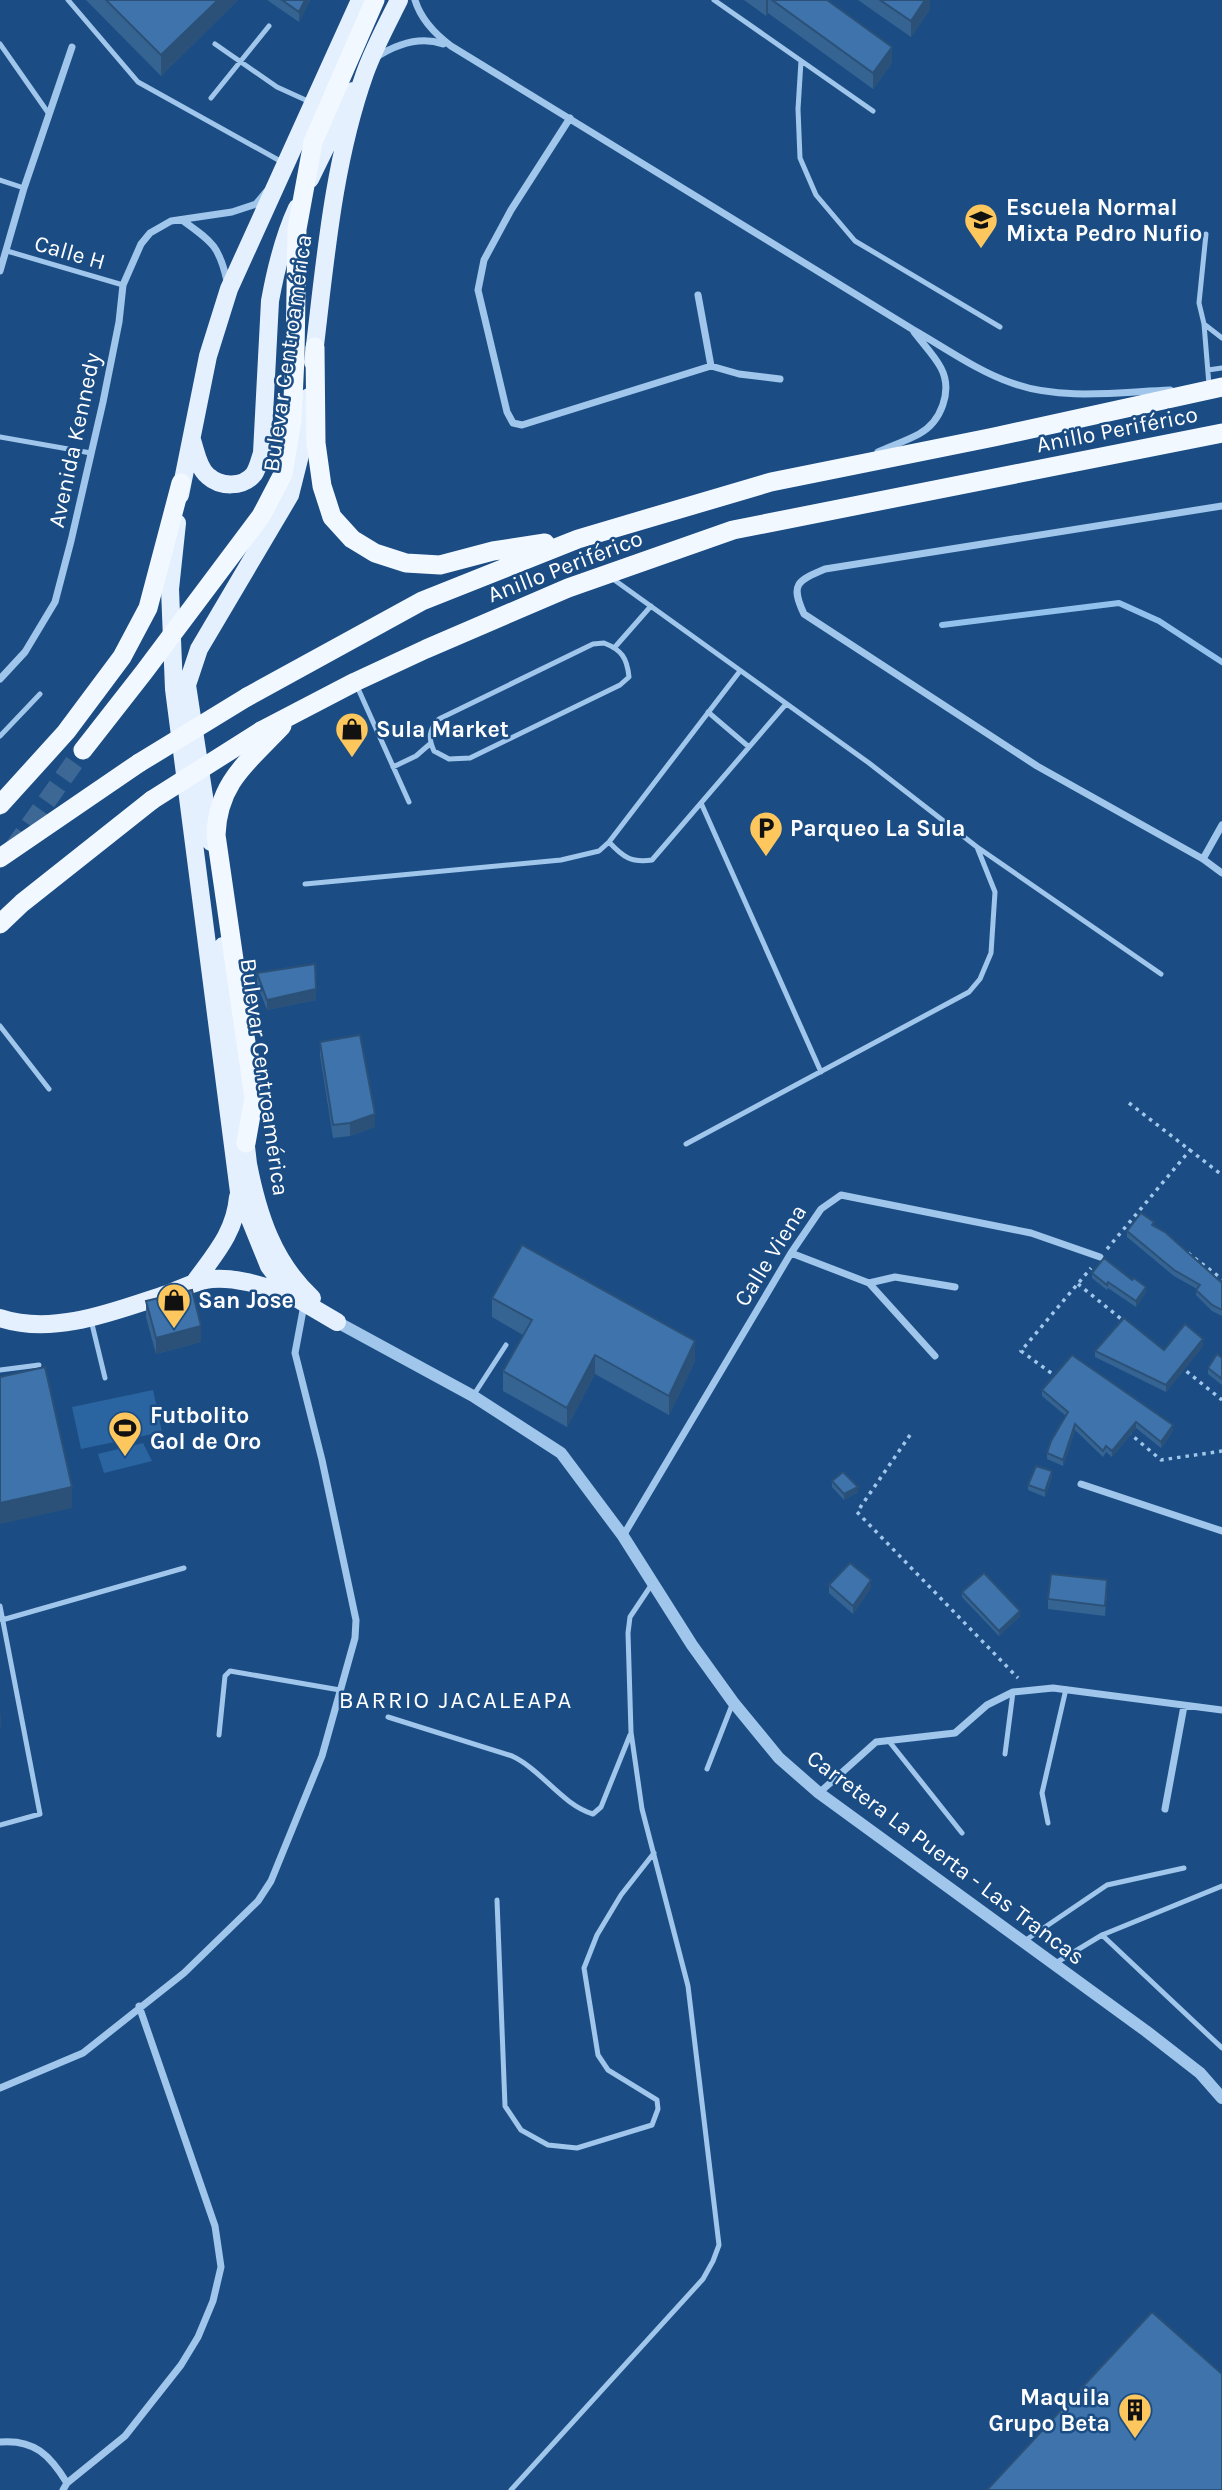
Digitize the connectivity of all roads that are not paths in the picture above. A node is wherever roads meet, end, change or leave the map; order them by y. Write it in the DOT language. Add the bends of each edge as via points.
graph roads {
  1 [pos="68,0"];
  2 [pos="360,0"];
  3 [pos="375,0"];
  4 [pos="399,0"];
  5 [pos="415,0"];
  6 [pos="714,0"];
  7 [pos="268,26"];
  8 [pos="0,44"];
  9 [pos="215,44"];
  10 [pos="451,46"];
  11 [pos="72,47"];
  12 [pos="239,61"];
  13 [pos="801,61"];
  14 [pos="368,66"];
  15 [pos="211,99"];
  16 [pos="312,103"];
  17 [pos="873,111"];
  18 [pos="49,114"];
  19 [pos="570,118"];
  20 [pos="282,170"];
  21 [pos="0,180"];
  22 [pos="24,188"];
  23 [pos="182,220"];
  24 [pos="1206,234"];
  25 [pos="7,251"];
  26 [pos="0,271"];
  27 [pos="123,285"];
  28 [pos="229,289"];
  29 [pos="698,295"];
  30 [pos="1204,324"];
  31 [pos="1000,327"];
  32 [pos="912,329"];
  33 [pos="1222,338"];
  34 [pos="315,347"];
  35 [pos="711,366"];
  36 [pos="1222,368"];
  37 [pos="780,379"];
  38 [pos="1213,382"];
  39 [pos="1222,433"];
  40 [pos="0,437"];
  41 [pos="191,437"];
  42 [pos="91,453"];
  43 [pos="841,468"];
  44 [pos="181,483"];
  45 [pos="1222,506"];
  46 [pos="578,538"];
  47 [pos="607,575"];
  48 [pos="651,607"];
  49 [pos="615,647"];
  50 [pos="740,671"];
  51 [pos="0,679"];
  52 [pos="355,681"];
  53 [pos="40,694"];
  54 [pos="786,704"];
  55 [pos="298,710"];
  56 [pos="708,712"];
  57 [pos="0,736"];
  58 [pos="430,743"];
  59 [pos="749,747"];
  60 [pos="83,750"];
  61 [pos="393,767"];
  62 [pos="409,802"];
  63 [pos="701,803"];
  64 [pos="0,804"];
  65 [pos="1222,825"];
  66 [pos="609,842"];
  67 [pos="977,847"];
  68 [pos="0,859"];
  69 [pos="1203,859"];
  70 [pos="1222,873"];
  71 [pos="305,884"];
  72 [pos="0,924"];
  73 [pos="1161,974"];
  74 [pos="0,1026"];
  75 [pos="821,1072"];
  76 [pos="49,1088"];
  77 [pos="246,1143"];
  78 [pos="687,1144"];
  79 [pos="239,1192"];
  80 [pos="792,1253"];
  81 [pos="1100,1257"];
  82 [pos="194,1283"];
  83 [pos="869,1283"];
  84 [pos="955,1287"];
  85 [pos="297,1300"];
  86 [pos="90,1317"];
  87 [pos="0,1318"];
  88 [pos="337,1322"];
  89 [pos="506,1345"];
  90 [pos="935,1356"];
  91 [pos="39,1366"];
  92 [pos="0,1370"];
  93 [pos="105,1378"];
  94 [pos="473,1396"];
  95 [pos="1081,1484"];
  96 [pos="1222,1531"];
  97 [pos="622,1536"];
  98 [pos="184,1568"];
  99 [pos="653,1582"];
  100 [pos="0,1606"];
  101 [pos="1,1620"];
  102 [pos="1066,1689"];
  103 [pos="340,1690"];
  104 [pos="1013,1692"];
  105 [pos="733,1702"];
  106 [pos="1184,1706"];
  107 [pos="1222,1710"];
  108 [pos="388,1717"];
  109 [pos="631,1732"];
  110 [pos="219,1735"];
  111 [pos="888,1740"];
  112 [pos="1005,1754"];
  113 [pos="707,1769"];
  114 [pos="819,1793"];
  115 [pos="1165,1809"];
  116 [pos="1048,1823"];
  117 [pos="0,1825"];
  118 [pos="962,1833"];
  119 [pos="654,1853"];
  120 [pos="1184,1868"];
  121 [pos="1222,1886"];
  122 [pos="497,1900"];
  123 [pos="1102,1935"];
  124 [pos="1023,1942"];
  125 [pos="1054,1964"];
  126 [pos="139,2006"];
  127 [pos="1222,2048"];
  128 [pos="0,2088"];
  129 [pos="1222,2098"];
  130 [pos="0,2442"];
  131 [pos="65,2487"];
  132 [pos="74,2490"];
  133 [pos="512,2490"];
  1 -- 20 [label="lane" via="138,82"];
  2 -- 16 [label="main road, Bulevar Centroamérica"];
  3 -- 60 [label="highway, bridge" via="313,142 297,229 292,420 283,474 261,516"];
  4 -- 14 [label="main road, Bulevar Centroamérica"];
  5 -- 10 [label="street" via="425,22"];
  6 -- 13 [label="lane"];
  7 -- 12 [label="lane"];
  8 -- 18 [label="lane"];
  9 -- 12 [label="lane"];
  10 -- 14 [label="street" via="410,42 384,52"];
  10 -- 19 [label="street"];
  11 -- 18 [label="street"];
  12 -- 15 [label="lane"];
  12 -- 16 [label="lane" via="277,87"];
  13 -- 17 [label="lane"];
  13 -- 31 [label="lane" via="800,158 816,195 855,241"];
  14 -- 34 [label="main road, Bulevar Centroamérica" via="344,149 330,222"];
  14 -- 41 [label="main road" via="337,120 284,236 271,301 262,453 254,474 245,482 223,485 208,477"];
  16 -- 20 [label="main road, Bulevar Centroamérica"];
  18 -- 22 [label="street"];
  19 -- 32 [label="street"];
  19 -- 35 [label="street" via="484,260 478,290 513,423 522,425"];
  20 -- 23 [label="street, Avenida Kennedy" via="256,204"];
  20 -- 28 [label="main road, Bulevar Centroamérica"];
  21 -- 22 [label="lane"];
  22 -- 25 [label="street"];
  23 -- 27 [label="street, Avenida Kennedy" via="170,221 150,233"];
  23 -- 28 [label="street" via="221,255"];
  24 -- 30 [label="lane" via="1199,303"];
  25 -- 26 [label="street"];
  25 -- 27 [label="lane, Calle H"];
  27 -- 42 [label="street, Avenida Kennedy"];
  28 -- 41 [label="main road, Bulevar Centroamérica" via="208,356"];
  29 -- 35 [label="street"];
  30 -- 33 [label="lane"];
  30 -- 38 [label="lane"];
  32 -- 38 [label="street" via="989,373 1038,390 1076,393"];
  32 -- 43 [label="street" via="946,381 940,414 921,433"];
  34 -- 46 [label="highway" via="316,443 322,486 332,517 352,539 406,563 440,565 493,551"];
  34 -- 77 [label="main road, Bulevar Centroamérica" via="303,443 289,495 199,649 187,685 209,826"];
  35 -- 37 [label="street"];
  36 -- 38 [label="lane"];
  38 -- 43 [label="highway, Anillo Periférico"];
  39 -- 47 [label="highway, Anillo Periférico" via="733,530"];
  40 -- 42 [label="lane"];
  41 -- 44 [label="main road, Bulevar Centroamérica"];
  42 -- 51 [label="street, Avenida Kennedy" via="55,602 24,652"];
  43 -- 46 [label="highway, Anillo Periférico" via="771,482"];
  44 -- 64 [label="highway" via="148,608 122,657 66,732"];
  44 -- 79 [label="main road, Bulevar Centroamérica" via="170,589 174,689"];
  45 -- 69 [label="street" via="825,569 805,577 796,597 804,614 1037,766"];
  46 -- 68 [label="highway, Anillo Periférico, bridge" via="422,601 247,697 139,763"];
  47 -- 48 [label="lane"];
  47 -- 52 [label="highway, Anillo Periférico"];
  48 -- 49 [label="lane"];
  48 -- 50 [label="lane"];
  49 -- 58 [label="lane" via="593,644 439,719 433,725"];
  49 -- 58 [label="lane" via="628,664 629,677 620,685 470,758 449,759 434,751"];
  50 -- 54 [label="lane"];
  50 -- 56 [label="lane"];
  52 -- 55 [label="highway, Anillo Periférico"];
  52 -- 61 [label="lane"];
  53 -- 57 [label="lane"];
  54 -- 59 [label="lane"];
  54 -- 67 [label="lane"];
  55 -- 72 [label="highway, Anillo Periférico, bridge" via="152,800"];
  55 -- 77 [label="highway" via="237,773 217,816 254,1098"];
  56 -- 59 [label="lane"];
  56 -- 66 [label="lane"];
  58 -- 61 [label="lane"];
  59 -- 63 [label="lane"];
  61 -- 62 [label="lane"];
  63 -- 66 [label="lane" via="652,860 622,856"];
  63 -- 75 [label="lane"];
  65 -- 69 [label="street"];
  66 -- 71 [label="lane" via="599,851 552,861"];
  67 -- 73 [label="lane"];
  67 -- 75 [label="lane" via="995,892 991,953 980,979 969,992"];
  69 -- 70 [label="street"];
  74 -- 76 [label="lane"];
  75 -- 78 [label="lane"];
  77 -- 88 [label="main road, Bulevar Centroamérica" via="267,1237 299,1286"];
  79 -- 82 [label="main road" via="231,1231"];
  79 -- 85 [label="main road, Bulevar Centroamérica" via="269,1266"];
  80 -- 81 [label="street, Calle Viena" via="821,1209 841,1195 1031,1233"];
  80 -- 83 [label="street"];
  80 -- 97 [label="street, Calle Viena"];
  82 -- 85 [label="main road" via="236,1280"];
  82 -- 86 [label="main road"];
  83 -- 84 [label="street" via="895,1277"];
  83 -- 90 [label="street"];
  85 -- 88 [label="main road, Bulevar Centroamérica"];
  85 -- 103 [label="street" via="295,1353 356,1620"];
  86 -- 87 [label="main road" via="47,1326"];
  86 -- 93 [label="lane"];
  88 -- 94 [label="street, Carretera La Puerta - Las Trancas"];
  89 -- 94 [label="lane"];
  91 -- 92 [label="lane"];
  94 -- 97 [label="street, Carretera La Puerta - Las Trancas" via="561,1454"];
  95 -- 96 [label="street"];
  97 -- 99 [label="street, Carretera La Puerta - Las Trancas"];
  98 -- 101 [label="lane"];
  99 -- 105 [label="street, Carretera La Puerta - Las Trancas"];
  99 -- 109 [label="lane" via="630,1617"];
  100 -- 101 [label="lane"];
  101 -- 117 [label="lane" via="40,1814"];
  102 -- 104 [label="street"];
  102 -- 106 [label="street"];
  102 -- 116 [label="lane" via="1042,1793"];
  103 -- 110 [label="lane" via="230,1671 225,1676"];
  103 -- 126 [label="street" via="322,1756 271,1881 258,1901 184,1973"];
  104 -- 111 [label="street" via="987,1705 954,1733"];
  104 -- 112 [label="lane"];
  105 -- 113 [label="lane"];
  105 -- 114 [label="street, Carretera La Puerta - Las Trancas" via="779,1758"];
  106 -- 107 [label="street"];
  106 -- 115 [label="street"];
  108 -- 109 [label="lane" via="528,1763 547,1783 593,1814 601,1807"];
  109 -- 119 [label="lane" via="642,1809"];
  111 -- 114 [label="street" via="876,1742 859,1755"];
  111 -- 118 [label="lane"];
  114 -- 124 [label="street, Carretera La Puerta - Las Trancas"];
  119 -- 122 [label="lane" via="621,1895 584,1968 598,2055 608,2070 657,2100 658,2109 652,2124 577,2148 548,2145 521,2130 505,2106"];
  119 -- 133 [label="lane" via="688,1986 719,2245 703,2279"];
  120 -- 124 [label="lane" via="1107,1885"];
  121 -- 123 [label="lane"];
  123 -- 125 [label="lane"];
  123 -- 127 [label="lane"];
  124 -- 125 [label="street, Carretera La Puerta - Las Trancas"];
  125 -- 129 [label="street, Carretera La Puerta - Las Trancas" via="1200,2073"];
  126 -- 128 [label="street" via="83,2053"];
  126 -- 131 [label="street" via="215,2226 221,2267 213,2301 181,2365 125,2436"];
  130 -- 131 [label="street" via="18,2440 34,2446 55,2464"];
  131 -- 132 [label="lane"];
}
